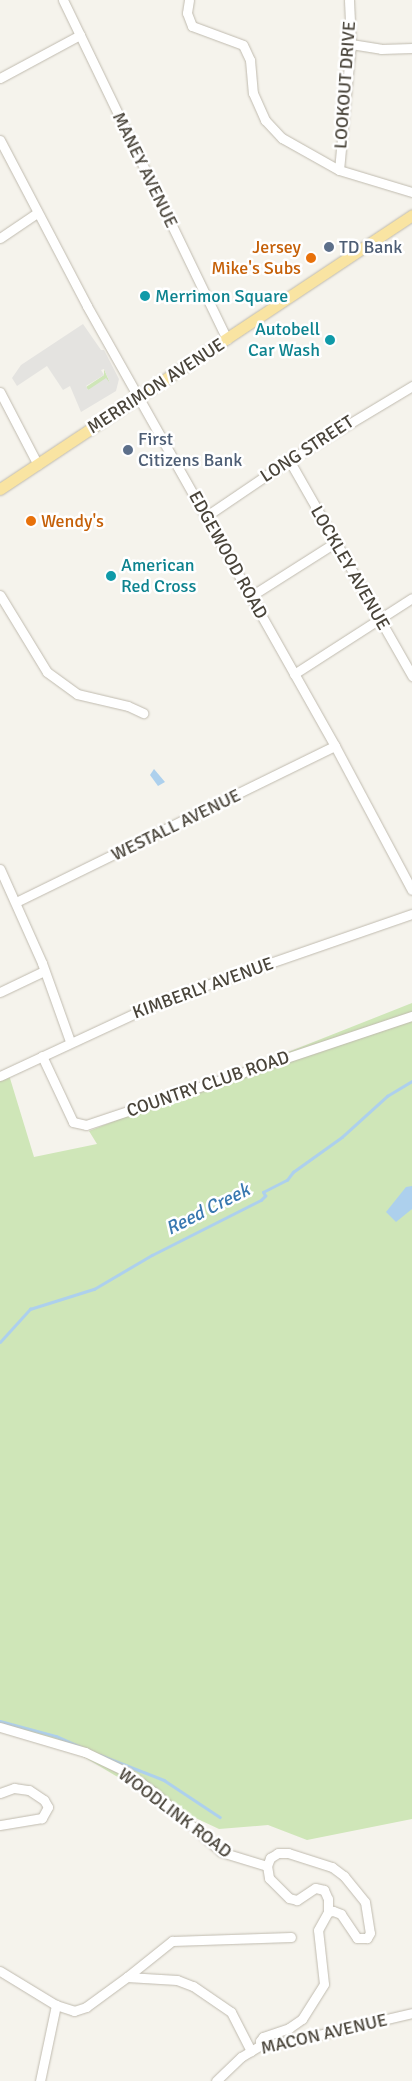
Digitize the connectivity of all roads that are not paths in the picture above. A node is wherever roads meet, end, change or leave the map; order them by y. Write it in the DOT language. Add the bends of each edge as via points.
graph roads {
  1 [pos="63,0"];
  2 [pos="189,0"];
  3 [pos="349,0"];
  4 [pos="80,35"];
  5 [pos="350,44"];
  6 [pos="412,48"];
  7 [pos="0,78"];
  8 [pos="0,140"];
  9 [pos="339,170"];
  10 [pos="412,192"];
  11 [pos="37,213"];
  12 [pos="412,215"];
  13 [pos="0,238"];
  14 [pos="227,339"];
  15 [pos="412,386"];
  16 [pos="0,392"];
  17 [pos="139,398"];
  18 [pos="289,460"];
  19 [pos="38,464"];
  20 [pos="0,489"];
  21 [pos="205,517"];
  22 [pos="336,542"];
  23 [pos="0,595"];
  24 [pos="251,596"];
  25 [pos="412,598"];
  26 [pos="380,621"];
  27 [pos="294,674"];
  28 [pos="412,676"];
  29 [pos="143,713"];
  30 [pos="335,746"];
  31 [pos="0,869"];
  32 [pos="412,890"];
  33 [pos="16,902"];
  34 [pos="412,914"];
  35 [pos="44,971"];
  36 [pos="0,992"];
  37 [pos="412,1016"];
  38 [pos="70,1041"];
  39 [pos="42,1056"];
  40 [pos="0,1076"];
  41 [pos="0,1727"];
  42 [pos="0,1793"];
  43 [pos="0,1825"];
  44 [pos="267,1866"];
  45 [pos="328,1912"];
  46 [pos="291,1937"];
  47 [pos="0,1971"];
  48 [pos="127,1977"];
  49 [pos="56,2005"];
  50 [pos="412,2013"];
  51 [pos="261,2045"];
  52 [pos="251,2051"];
  53 [pos="40,2081"];
  54 [pos="216,2081"];
  1 -- 4 [label="street, MANEY AVENUE"];
  2 -- 9 [label="street" via="187,13 192,26 243,45 250,60 253,93 265,120 282,138"];
  3 -- 5 [label="street, LOOKOUT DRIVE"];
  4 -- 7 [label="street"];
  4 -- 14 [label="street, MANEY AVENUE"];
  5 -- 6 [label="street" via="381,49"];
  5 -- 9 [label="street, LOOKOUT DRIVE"];
  8 -- 11 [label="street, EDGEWOOD ROAD"];
  9 -- 10 [label="street"];
  11 -- 13 [label="street"];
  11 -- 17 [label="street, EDGEWOOD ROAD"];
  12 -- 14 [label="main road, MERRIMON AVENUE"];
  14 -- 17 [label="main road, MERRIMON AVENUE"];
  15 -- 18 [label="street, LONG STREET"];
  16 -- 19 [label="street"];
  17 -- 19 [label="main road, MERRIMON AVENUE"];
  17 -- 21 [label="street, EDGEWOOD ROAD"];
  18 -- 21 [label="street, LONG STREET"];
  18 -- 22 [label="street, LOCKLEY AVENUE"];
  19 -- 20 [label="main road, MERRIMON AVENUE"];
  21 -- 24 [label="street, EDGEWOOD ROAD"];
  22 -- 24 [label="street"];
  22 -- 26 [label="street, LOCKLEY AVENUE"];
  23 -- 29 [label="street" via="47,672 77,694 128,706"];
  24 -- 27 [label="street, EDGEWOOD ROAD"];
  25 -- 26 [label="street"];
  26 -- 27 [label="street"];
  26 -- 28 [label="street, LOCKLEY AVENUE"];
  27 -- 30 [label="street, EDGEWOOD ROAD"];
  30 -- 32 [label="street, EDGEWOOD ROAD"];
  30 -- 33 [label="street, WESTALL AVENUE"];
  31 -- 33 [label="street"];
  33 -- 35 [label="street"];
  34 -- 38 [label="street, KIMBERLY AVENUE" via="166,999"];
  35 -- 36 [label="street"];
  35 -- 38 [label="street"];
  37 -- 39 [label="street, COUNTRY CLUB ROAD" via="86,1125 73,1122"];
  38 -- 39 [label="street, KIMBERLY AVENUE"];
  39 -- 40 [label="street, KIMBERLY AVENUE"];
  41 -- 44 [label="street, WOODLINK ROAD" via="78,1749 127,1772 222,1852"];
  42 -- 43 [label="street" via="14,1788 29,1790 44,1800 48,1807 42,1818"];
  44 -- 45 [label="street" via="269,1878 289,1898 297,1900 315,1888 324,1890"];
  44 -- 45 [label="street" via="270,1858 278,1853 332,1867 344,1876 365,1902 370,1933 367,1938 357,1938 342,1914 333,1910"];
  45 -- 51 [label="street" via="318,1930 324,1984 302,2019 289,2028 264,2037"];
  46 -- 48 [label="street" via="172,1941"];
  47 -- 49 [label="street"];
  48 -- 49 [label="street" via="86,2007 74,2011"];
  48 -- 52 [label="street" via="177,1980 193,1986 231,2012"];
  49 -- 53 [label="street"];
  50 -- 51 [label="street, MACON AVENUE" via="293,2042"];
  51 -- 52 [label="street, MACON AVENUE"];
  52 -- 54 [label="street, MACON AVENUE"];
}
